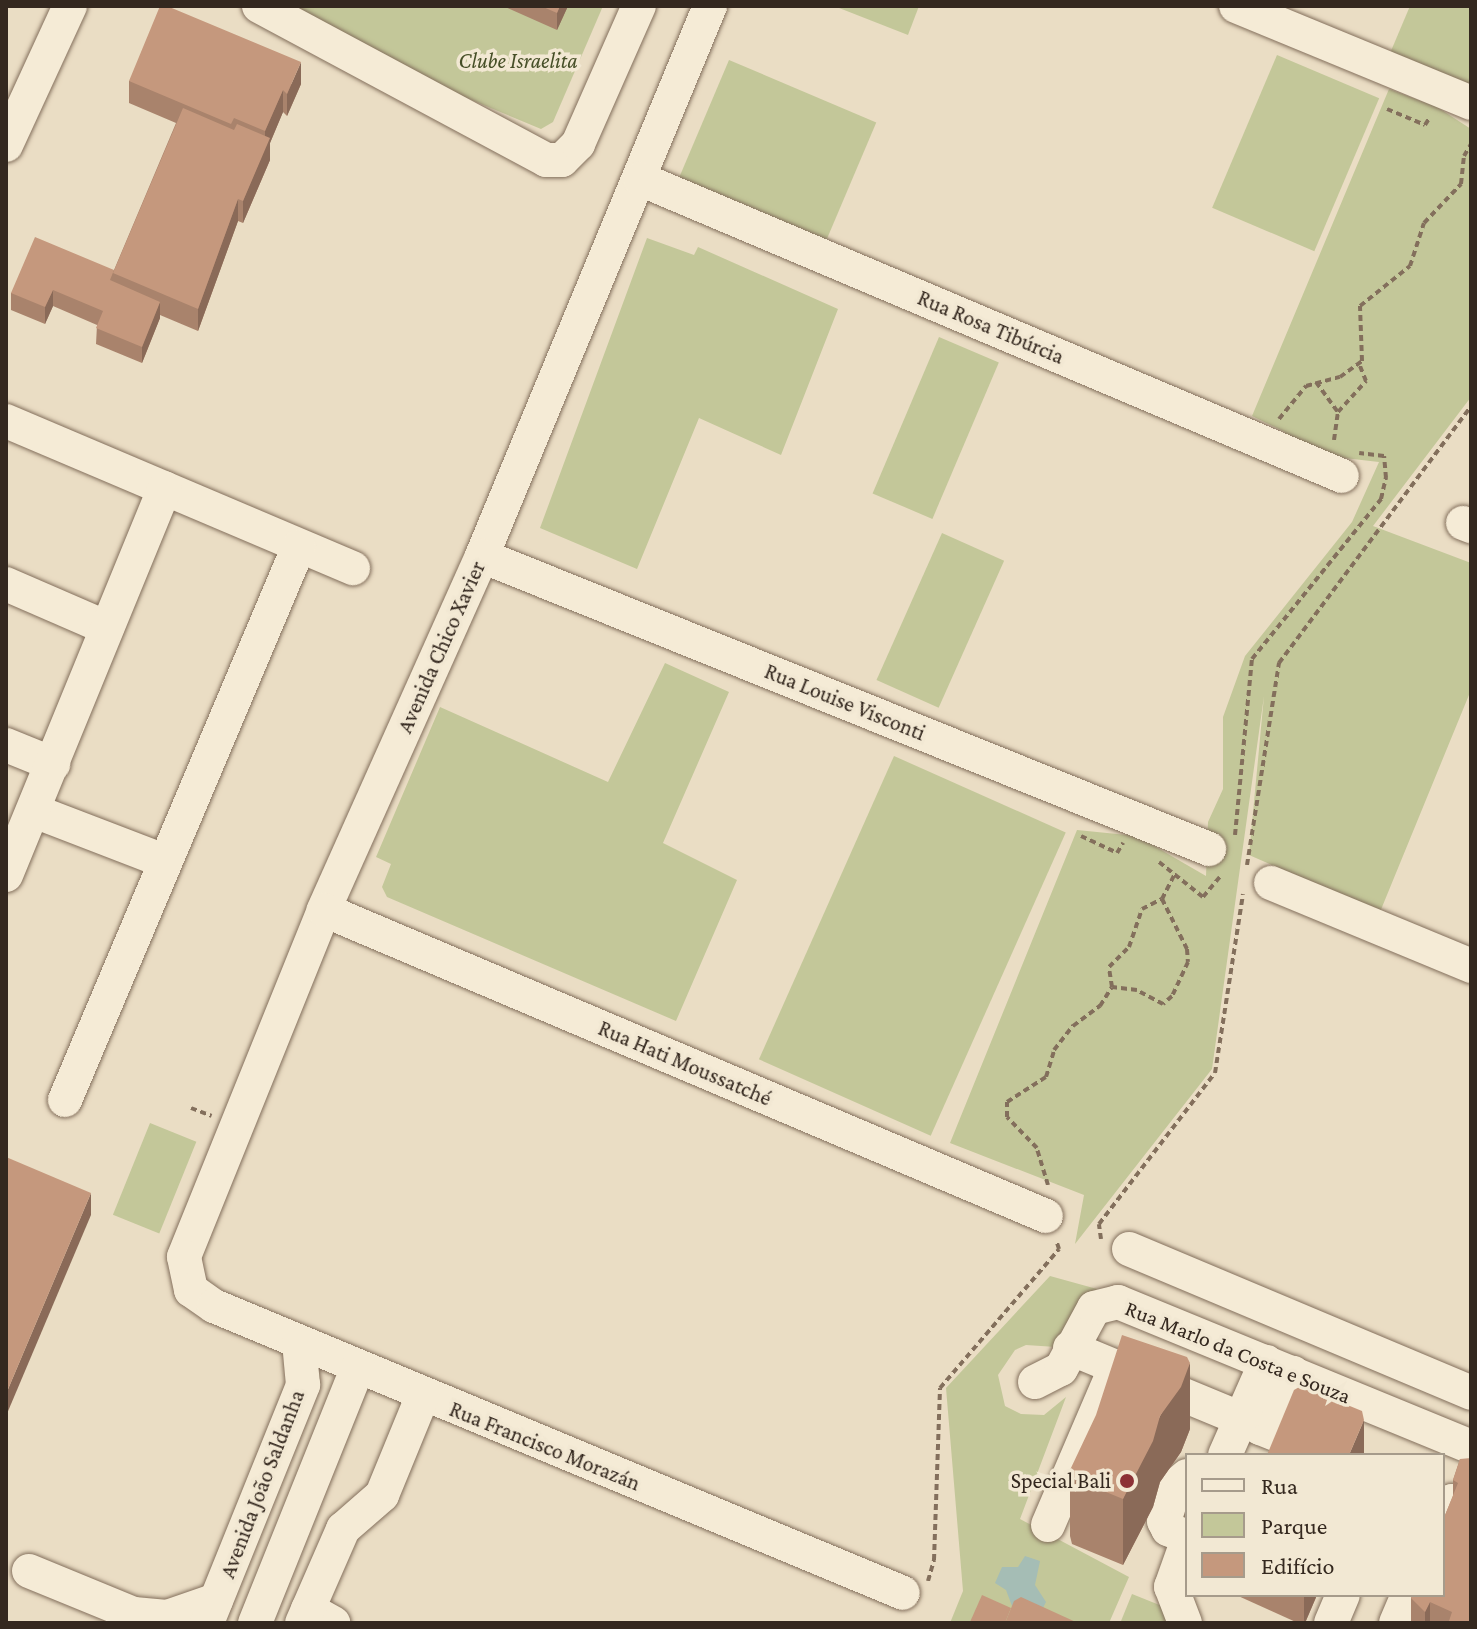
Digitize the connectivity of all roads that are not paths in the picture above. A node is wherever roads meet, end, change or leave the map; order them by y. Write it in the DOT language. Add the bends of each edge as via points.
graph roads {
  1 [pos="70,6"];
  2 [pos="259,6"];
  3 [pos="639,6"];
  4 [pos="710,6"];
  5 [pos="1236,6"];
  6 [pos="1471,103"];
  7 [pos="7,140"];
  8 [pos="640,179"];
  9 [pos="6,421"];
  10 [pos="1340,460"];
  11 [pos="165,488"];
  12 [pos="299,546"];
  13 [pos="482,556"];
  14 [pos="353,568"];
  15 [pos="6,584"];
  16 [pos="107,628"];
  17 [pos="6,745"];
  18 [pos="53,764"];
  19 [pos="34,811"];
  20 [pos="1222,853"];
  21 [pos="164,861"];
  22 [pos="6,875"];
  23 [pos="1254,878"];
  24 [pos="324,910"];
  25 [pos="1471,966"];
  26 [pos="65,1100"];
  27 [pos="1046,1216"];
  28 [pos="1129,1249"];
  29 [pos="191,1290"];
  30 [pos="299,1342"];
  31 [pos="1070,1348"];
  32 [pos="1116,1366"];
  33 [pos="358,1367"];
  34 [pos="1279,1367"];
  35 [pos="1035,1382"];
  36 [pos="1471,1393"];
  37 [pos="423,1395"];
  38 [pos="1250,1434"];
  39 [pos="1471,1447"];
  40 [pos="1227,1453"];
  41 [pos="1321,1453"];
  42 [pos="1185,1478"];
  43 [pos="1445,1509"];
  44 [pos="1471,1509"];
  45 [pos="1048,1525"];
  46 [pos="1185,1539"];
  47 [pos="1185,1546"];
  48 [pos="29,1571"];
  49 [pos="913,1594"];
  50 [pos="1195,1597"];
  51 [pos="1342,1597"];
  52 [pos="1407,1597"];
  53 [pos="217,1599"];
  54 [pos="259,1613"];
  55 [pos="315,1618"];
  56 [pos="1185,1623"];
  57 [pos="1207,1623"];
  58 [pos="1331,1623"];
  59 [pos="1396,1623"];
  1 -- 7 [label="street"];
  2 -- 3 [label="street" via="546,160 562,160 578,144"];
  4 -- 8 [label="street, Avenida Chico Xavier"];
  5 -- 6 [label="street"];
  8 -- 10 [label="street, Rua Rosa Tibúrcia"];
  8 -- 13 [label="street, Avenida Chico Xavier"];
  9 -- 11 [label="street"];
  11 -- 12 [label="street"];
  11 -- 16 [label="street"];
  12 -- 14 [label="street"];
  12 -- 21 [label="street"];
  13 -- 20 [label="street, Rua Louise Visconti"];
  13 -- 24 [label="street, Avenida Chico Xavier"];
  15 -- 16 [label="street"];
  16 -- 18 [label="street"];
  17 -- 18 [label="street"];
  18 -- 19 [label="street"];
  19 -- 21 [label="street"];
  19 -- 22 [label="street"];
  21 -- 26 [label="street"];
  23 -- 25 [label="street"];
  24 -- 27 [label="street, Rua Hati Moussatché"];
  24 -- 29 [label="street, Avenida Chico Xavier" via="184,1257"];
  28 -- 36 [label="street"];
  29 -- 30 [label="street, Rua Francisco Morazán" via="214,1306"];
  30 -- 33 [label="street, Rua Francisco Morazán"];
  30 -- 53 [label="street, Avenida João Saldanha" via="303,1385"];
  31 -- 32 [label="street"];
  31 -- 34 [label="street, Rua Marlo da Costa e Souza" via="1094,1308 1118,1302"];
  31 -- 35 [label="street, Rua Marlo da Costa e Souza" via="1061,1369"];
  32 -- 38 [label="street"];
  32 -- 45 [label="street"];
  33 -- 37 [label="street, Rua Francisco Morazán"];
  33 -- 54 [label="street, Avenida João Saldanha"];
  34 -- 38 [label="street" via="1274,1419"];
  34 -- 39 [label="street, Rua Marlo da Costa e Souza"];
  37 -- 49 [label="street, Rua Francisco Morazán"];
  37 -- 55 [label="street" via="382,1495 343,1529"];
  38 -- 40 [label="street"];
  38 -- 41 [label="street"];
  42 -- 46 [label="street" via="1175,1486 1164,1521"];
  43 -- 44 [label="street" via="1452,1501"];
  47 -- 56 [label="street" via="1171,1587"];
  48 -- 53 [label="street" via="134,1614 167,1617"];
  50 -- 57 [label="street"];
  51 -- 58 [label="street"];
  52 -- 59 [label="street"];
  53 -- 54 [label="street"];
}
